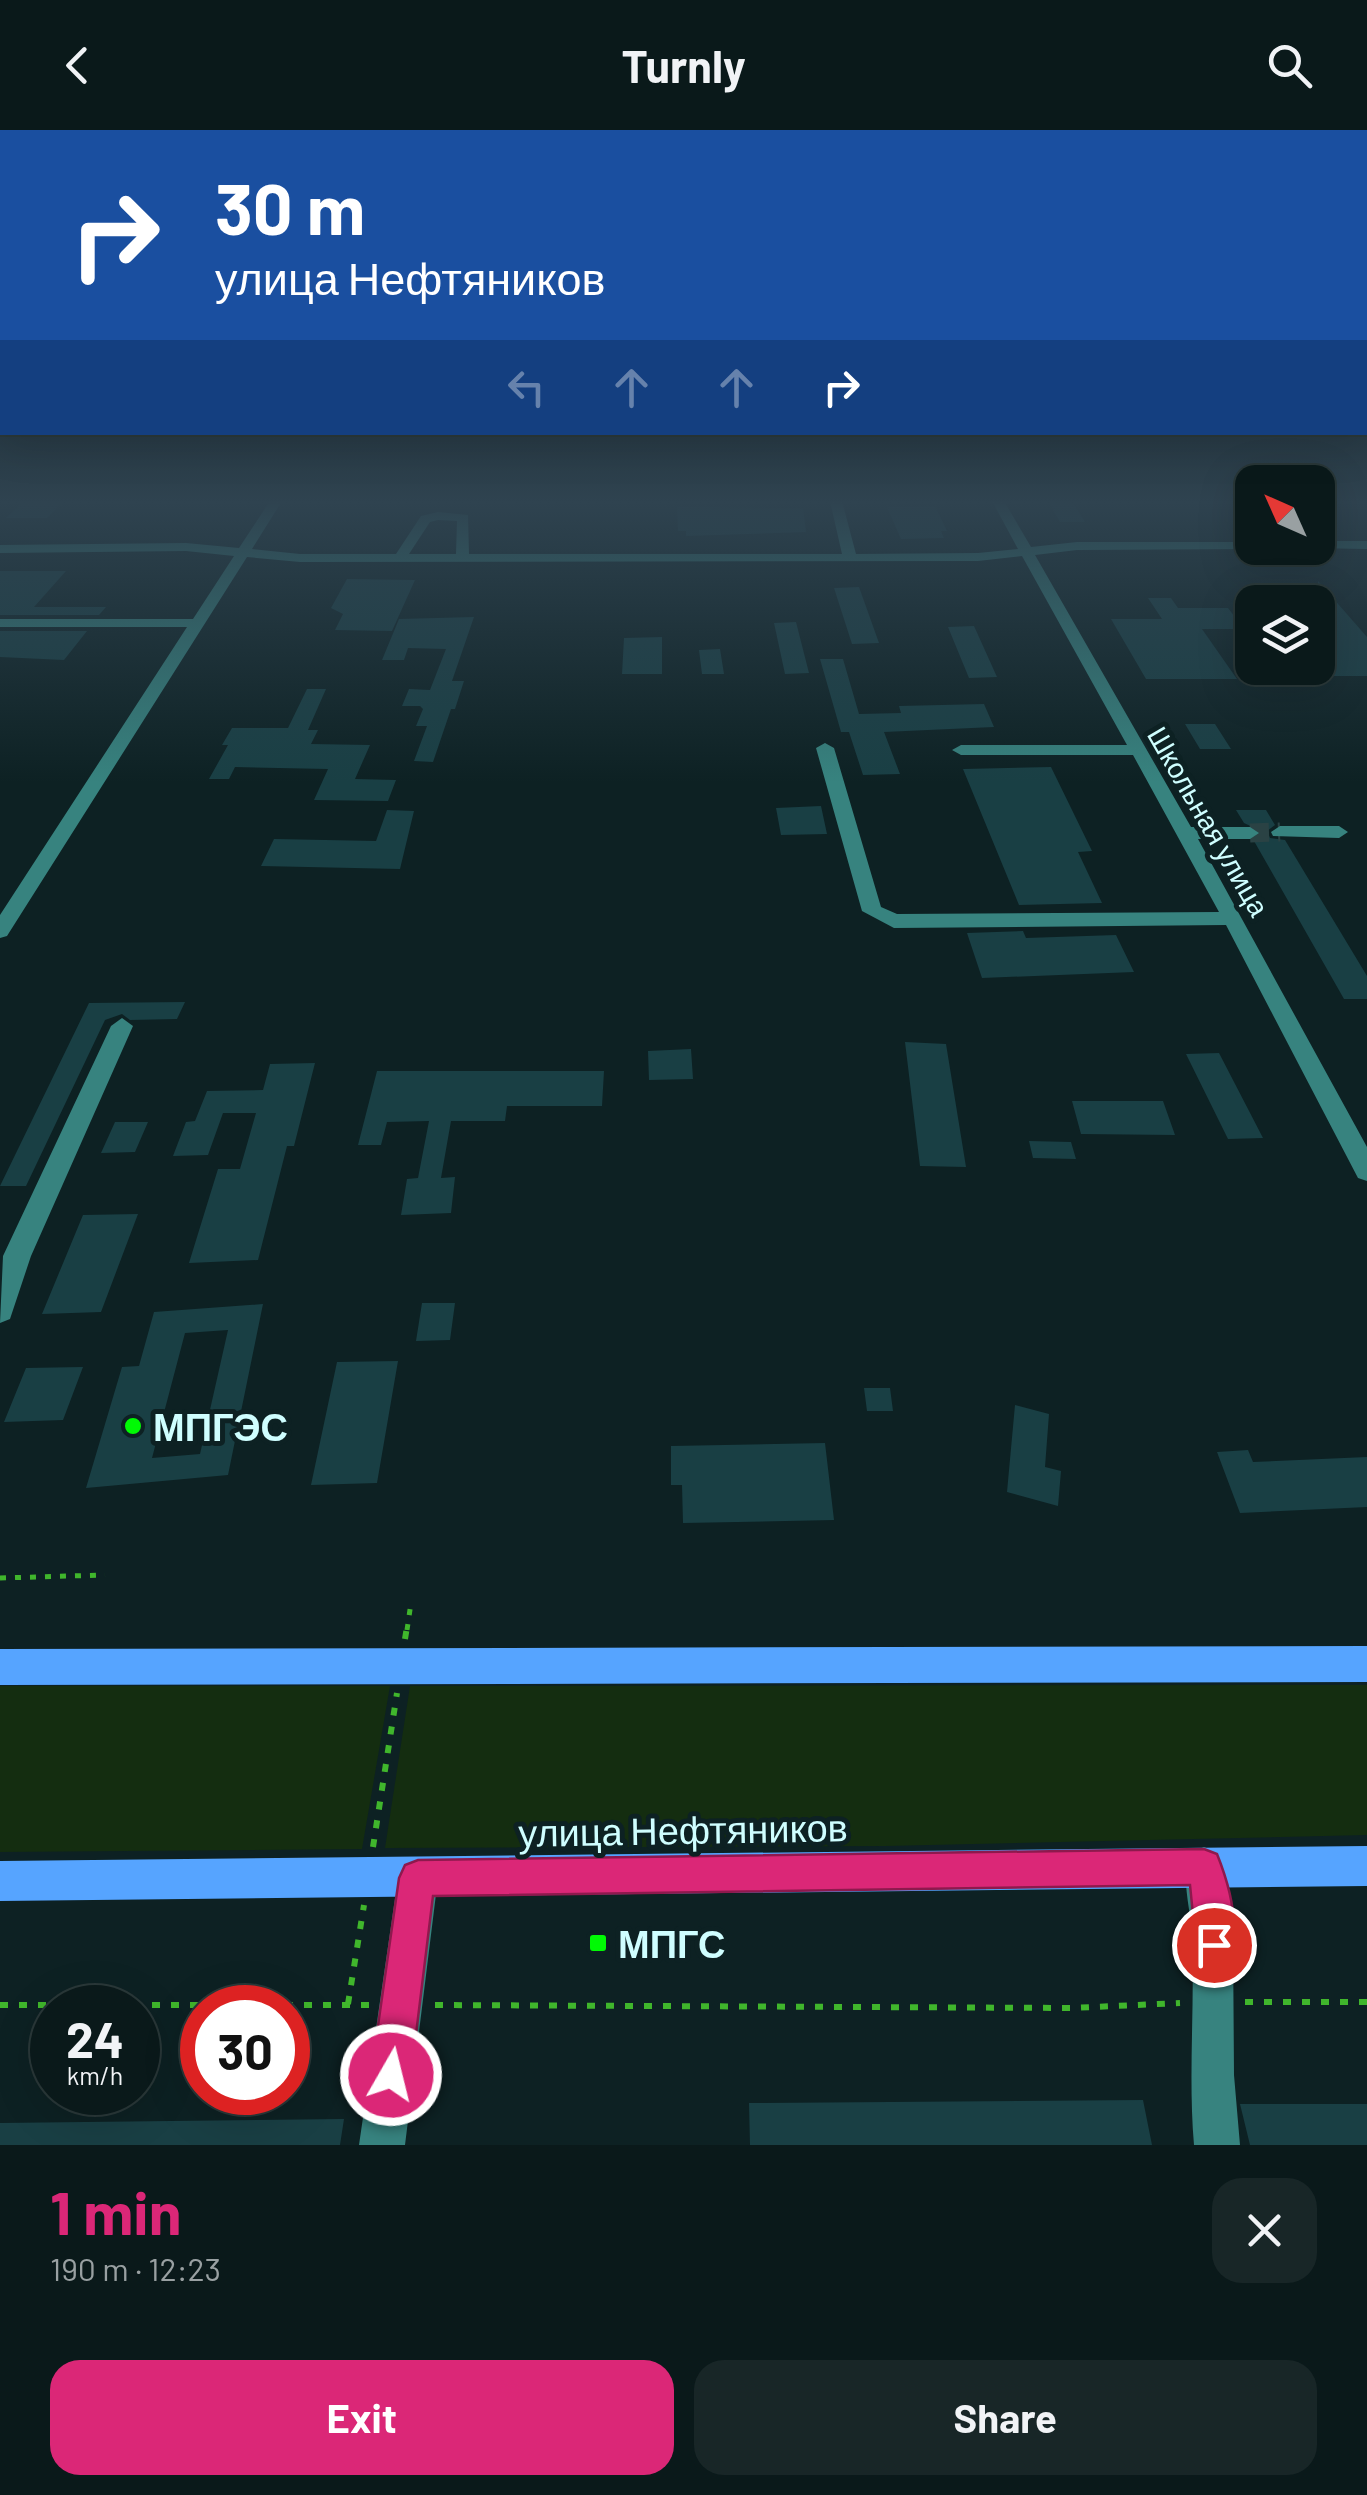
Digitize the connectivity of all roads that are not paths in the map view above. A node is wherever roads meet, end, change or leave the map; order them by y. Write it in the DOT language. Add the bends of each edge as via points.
graph roads {
  1 [pos="215,595"];
  2 [pos="1049,595"];
  3 [pos="0,623"];
  4 [pos="193,623"];
  5 [pos="824,748"];
  6 [pos="961,750"];
  7 [pos="1137,750"];
  8 [pos="1280,832"];
  9 [pos="1339,832"];
  10 [pos="1184,833"];
  11 [pos="1250,833"];
  12 [pos="1233,918"];
  13 [pos="0,930"];
  14 [pos="122,1026"];
  15 [pos="1367,1171"];
  16 [pos="0,1310"];
  17 [pos="1367,1664"];
  18 [pos="0,1667"];
  19 [pos="1367,1866"];
  20 [pos="1204,1867"];
  21 [pos="418,1878"];
  22 [pos="0,1881"];
  23 [pos="382,2145"];
  24 [pos="1217,2145"];
  1 -- 13 [label="street"];
  2 -- 7 [label="street, Школьная улица"];
  3 -- 4 [label="street"];
  5 -- 12 [label="street" via="872,912 894,921"];
  6 -- 7 [label="street"];
  7 -- 10 [label="street, Школьная улица"];
  8 -- 9 [label="street"];
  10 -- 11 [label="street"];
  10 -- 12 [label="street, Школьная улица"];
  12 -- 15 [label="street, Школьная улица"];
  14 -- 16 [label="street" via="17,1256"];
  17 -- 18 [label="main road"];
  19 -- 20 [label="main road, улица Нефтяников"];
  20 -- 21 [label="main road, улица Нефтяников"];
  20 -- 24 [label="street" via="1214,1908 1210,2097"];
  21 -- 22 [label="main road, улица Нефтяников"];
  21 -- 23 [label="street"];
}
